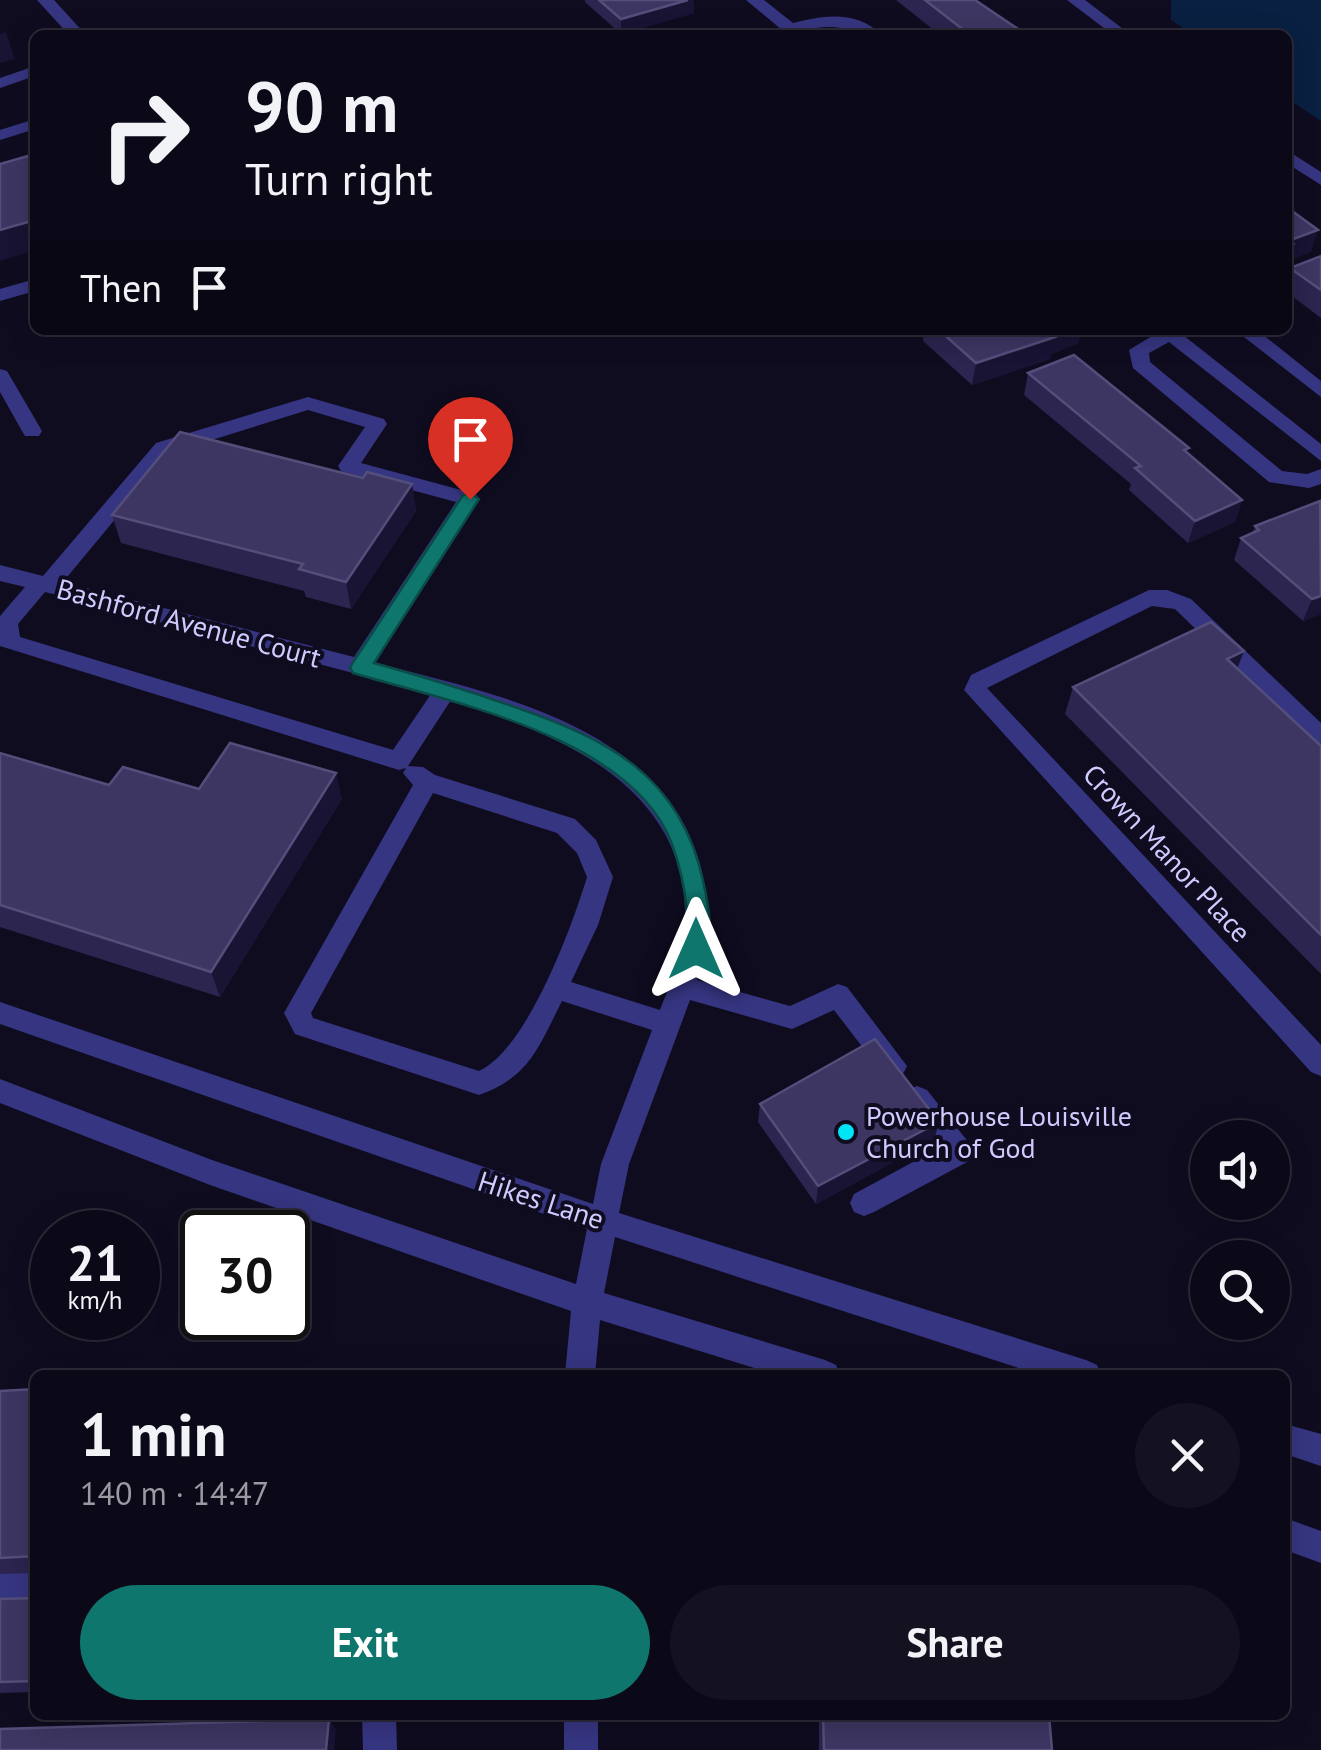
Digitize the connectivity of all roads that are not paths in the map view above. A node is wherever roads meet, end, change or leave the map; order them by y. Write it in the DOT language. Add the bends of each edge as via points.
graph roads {
  1 [pos="45,0"];
  2 [pos="754,0"];
  3 [pos="1075,0"];
  4 [pos="73,30"];
  5 [pos="792,30"];
  6 [pos="799,30"];
  7 [pos="867,30"];
  8 [pos="1116,30"];
  9 [pos="30,72"];
  10 [pos="0,83"];
  11 [pos="30,126"];
  12 [pos="0,135"];
  13 [pos="1292,159"];
  14 [pos="1321,180"];
  15 [pos="30,286"];
  16 [pos="0,295"];
  17 [pos="1164,335"];
  18 [pos="1176,335"];
  19 [pos="1251,335"];
  20 [pos="0,375"];
  21 [pos="1321,391"];
  22 [pos="32,431"];
  23 [pos="1321,454"];
  24 [pos="1321,476"];
  25 [pos="0,573"];
  26 [pos="44,584"];
  27 [pos="360,667"];
  28 [pos="444,690"];
  29 [pos="1321,738"];
  30 [pos="399,761"];
  31 [pos="428,782"];
  32 [pos="682,986"];
  33 [pos="556,988"];
  34 [pos="0,1013"];
  35 [pos="670,1024"];
  36 [pos="1321,1064"];
  37 [pos="0,1091"];
  38 [pos="864,1203"];
  39 [pos="604,1221"];
  40 [pos="587,1302"];
  41 [pos="580,1370"];
  42 [pos="809,1370"];
  43 [pos="1070,1370"];
  44 [pos="1290,1441"];
  45 [pos="1321,1450"];
  46 [pos="1290,1536"];
  47 [pos="1321,1547"];
  48 [pos="30,1585"];
  49 [pos="0,1586"];
  50 [pos="379,1720"];
  51 [pos="581,1720"];
  52 [pos="380,1750"];
  53 [pos="581,1750"];
  1 -- 4 [label="street"];
  2 -- 5 [label="street"];
  3 -- 8 [label="street"];
  6 -- 7 [label="street" via="843,20"];
  9 -- 10 [label="street"];
  11 -- 12 [label="street"];
  13 -- 14 [label="street"];
  15 -- 16 [label="street"];
  17 -- 24 [label="street" via="1138,350 1140,364 1276,477"];
  18 -- 23 [label="street"];
  19 -- 21 [label="street"];
  20 -- 22 [label="street"];
  25 -- 26 [label="street, Bashford Avenue Court"];
  26 -- 27 [label="street, Bashford Avenue Court"];
  26 -- 27 [label="street" via="163,448 308,403 378,424 348,466 470,499"];
  26 -- 30 [label="street" via="7,623 9,642"];
  27 -- 28 [label="street, Bashford Avenue Court"];
  28 -- 30 [label="street"];
  28 -- 32 [label="street, Bashford Avenue Court" via="601,751 655,798 684,844 698,912 696,949"];
  29 -- 36 [label="street, Crown Manor Place" via="1183,604 1166,598 1149,598 979,681 975,690"];
  30 -- 31 [label="street"];
  31 -- 33 [label="street" via="566,826 587,847 600,877"];
  31 -- 33 [label="street" via="296,1013 304,1026 480,1083 511,1068"];
  32 -- 35 [label="street, Bashford Avenue Court"];
  32 -- 38 [label="street" via="792,1018 838,995 959,1152"];
  33 -- 35 [label="street"];
  34 -- 39 [label="street, Hikes Lane"];
  35 -- 39 [label="street, Bashford Avenue Court" via="614,1164"];
  37 -- 40 [label="street" via="210,1172"];
  39 -- 40 [label="street, Bashford Avenue Court"];
  39 -- 43 [label="street, Hikes Lane"];
  40 -- 41 [label="street, Bashford Avenue Court"];
  40 -- 42 [label="street"];
  44 -- 45 [label="street"];
  46 -- 47 [label="street"];
  48 -- 49 [label="street"];
  50 -- 52 [label="street"];
  51 -- 53 [label="street"];
}
